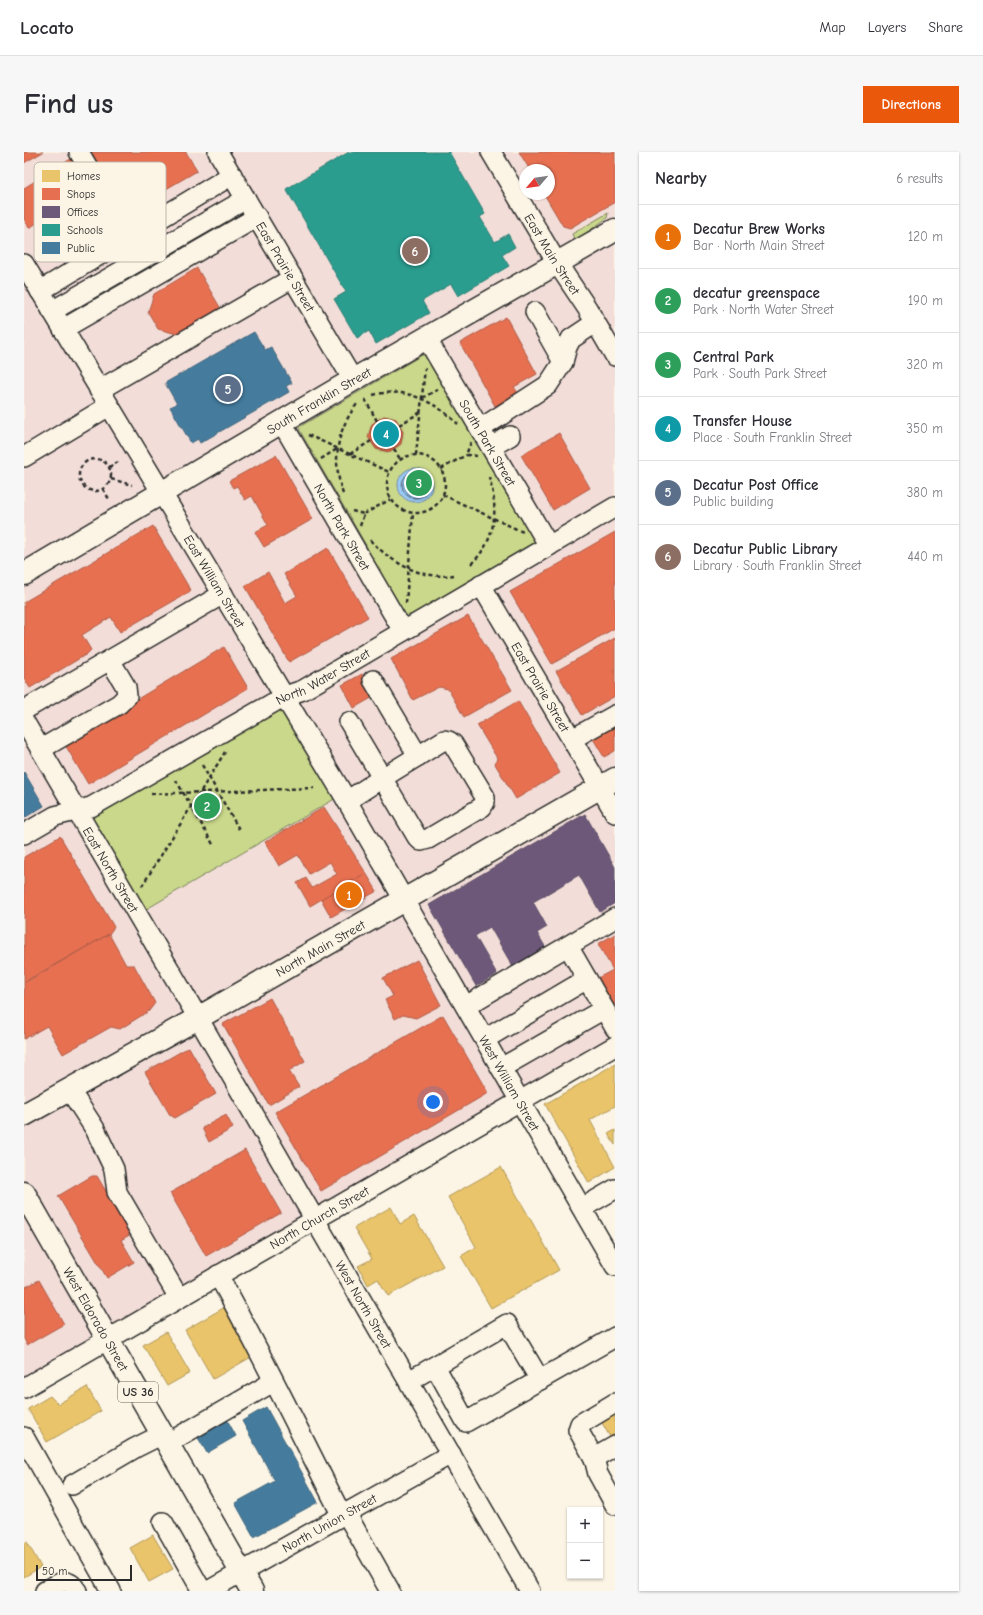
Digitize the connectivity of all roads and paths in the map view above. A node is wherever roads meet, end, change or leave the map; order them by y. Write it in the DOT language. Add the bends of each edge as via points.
graph roads {
  1 [pos="79,152"];
  2 [pos="218,152"];
  3 [pos="491,152"];
  4 [pos="85,162"];
  5 [pos="232,175"];
  6 [pos="246,199"];
  7 [pos="166,215"];
  8 [pos="257,217"];
  9 [pos="615,230"];
  10 [pos="166,245"];
  11 [pos="88,262"];
  12 [pos="137,262"];
  13 [pos="24,264"];
  14 [pos="557,264"];
  15 [pos="293,278"];
  16 [pos="40,291"];
  17 [pos="52,311"];
  18 [pos="535,312"];
  19 [pos="596,323"];
  20 [pos="63,329"];
  21 [pos="427,339"];
  22 [pos="615,356"];
  23 [pos="563,362"];
  24 [pos="426,364"];
  25 [pos="353,380"];
  26 [pos="440,388"];
  27 [pos="373,395"];
  28 [pos="104,397"];
  29 [pos="365,399"];
  30 [pos="422,399"];
  31 [pos="357,404"];
  32 [pos="421,412"];
  33 [pos="377,421"];
  34 [pos="282,423"];
  35 [pos="399,425"];
  36 [pos="460,426"];
  37 [pos="305,434"];
  38 [pos="475,435"];
  39 [pos="510,436"];
  40 [pos="371,441"];
  41 [pos="24,443"];
  42 [pos="337,449"];
  43 [pos="394,449"];
  44 [pos="485,452"];
  45 [pos="349,454"];
  46 [pos="416,455"];
  47 [pos="466,455"];
  48 [pos="24,457"];
  49 [pos="320,459"];
  50 [pos="400,459"];
  51 [pos="118,462"];
  52 [pos="109,467"];
  53 [pos="441,469"];
  54 [pos="389,472"];
  55 [pos="489,475"];
  56 [pos="111,479"];
  57 [pos="132,485"];
  58 [pos="103,489"];
  59 [pos="161,494"];
  60 [pos="443,495"];
  61 [pos="344,497"];
  62 [pos="109,499"];
  63 [pos="391,499"];
  64 [pos="615,507"];
  65 [pos="351,511"];
  66 [pos="414,513"];
  67 [pos="364,514"];
  68 [pos="494,519"];
  69 [pos="360,527"];
  70 [pos="525,533"];
  71 [pos="366,537"];
  72 [pos="549,546"];
  73 [pos="471,564"];
  74 [pos="408,569"];
  75 [pos="24,574"];
  76 [pos="454,575"];
  77 [pos="482,585"];
  78 [pos="223,594"];
  79 [pos="406,603"];
  80 [pos="403,632"];
  81 [pos="110,660"];
  82 [pos="373,680"];
  83 [pos="285,696"];
  84 [pos="24,710"];
  85 [pos="615,715"];
  86 [pos="24,721"];
  87 [pos="349,722"];
  88 [pos="572,739"];
  89 [pos="41,749"];
  90 [pos="225,752"];
  91 [pos="418,756"];
  92 [pos="202,765"];
  93 [pos="209,778"];
  94 [pos="382,778"];
  95 [pos="176,780"];
  96 [pos="608,783"];
  97 [pos="314,788"];
  98 [pos="218,792"];
  99 [pos="184,793"];
  100 [pos="200,793"];
  101 [pos="151,794"];
  102 [pos="347,801"];
  103 [pos="191,807"];
  104 [pos="76,810"];
  105 [pos="615,813"];
  106 [pos="240,831"];
  107 [pos="24,834"];
  108 [pos="214,846"];
  109 [pos="142,886"];
  110 [pos="405,899"];
  111 [pos="615,918"];
  112 [pos="568,946"];
  113 [pos="587,979"];
  114 [pos="466,1006"];
  115 [pos="604,1009"];
  116 [pos="198,1018"];
  117 [pos="615,1028"];
  118 [pos="485,1039"];
  119 [pos="615,1046"];
  120 [pos="501,1068"];
  121 [pos="69,1089"];
  122 [pos="520,1101"];
  123 [pos="24,1115"];
  124 [pos="615,1189"];
  125 [pos="24,1193"];
  126 [pos="582,1208"];
  127 [pos="30,1217"];
  128 [pos="315,1219"];
  129 [pos="615,1266"];
  130 [pos="218,1275"];
  131 [pos="179,1298"];
  132 [pos="615,1337"];
  133 [pos="108,1338"];
  134 [pos="435,1366"];
  135 [pos="540,1380"];
  136 [pos="409,1381"];
  137 [pos="273,1382"];
  138 [pos="24,1388"];
  139 [pos="615,1402"];
  140 [pos="24,1437"];
  141 [pos="165,1439"];
  142 [pos="615,1446"];
  143 [pos="451,1454"];
  144 [pos="594,1458"];
  145 [pos="72,1485"];
  146 [pos="615,1506"];
  147 [pos="344,1514"];
  148 [pos="163,1522"];
  149 [pos="241,1572"];
  150 [pos="45,1591"];
  151 [pos="77,1591"];
  152 [pos="111,1591"];
  153 [pos="202,1591"];
  154 [pos="208,1591"];
  155 [pos="252,1591"];
  156 [pos="390,1591"];
  157 [pos="530,1591"];
  1 -- 4 [label="street"];
  2 -- 5 [label="street, East Prairie Street"];
  3 -- 14 [label="street, East Main Street"];
  5 -- 6 [label="street, East Prairie Street"];
  5 -- 7 [label="street"];
  6 -- 8 [label="street, East Prairie Street"];
  6 -- 10 [label="street"];
  8 -- 15 [label="street, East Prairie Street"];
  8 -- 20 [label="street"];
  9 -- 14 [label="main road, South Franklin Street"];
  11 -- 16 [label="street"];
  12 -- 17 [label="street"];
  13 -- 16 [label="street, East William Street"];
  14 -- 19 [label="street, East Main Street"];
  14 -- 21 [label="main road, South Franklin Street"];
  15 -- 25 [label="street, East Prairie Street"];
  15 -- 28 [label="street"];
  16 -- 17 [label="street, East William Street"];
  17 -- 20 [label="street, East William Street"];
  18 -- 23 [label="street"];
  19 -- 22 [label="street, East Main Street"];
  19 -- 23 [label="street" via="571,339"];
  20 -- 28 [label="street, East William Street"];
  21 -- 25 [label="main road, South Franklin Street"];
  21 -- 38 [label="street, South Park Street"];
  23 -- 38 [label="street" via="548,385"];
  24 -- 30 [label="path"];
  25 -- 34 [label="main road, South Franklin Street"];
  26 -- 30 [label="path"];
  27 -- 30 [label="path" via="395,392"];
  28 -- 41 [label="street"];
  28 -- 48 [label="street"];
  28 -- 59 [label="street, East William Street"];
  29 -- 33 [label="path"];
  30 -- 32 [label="path"];
  30 -- 36 [label="path" via="434,405"];
  31 -- 42 [label="path" via="342,428"];
  32 -- 35 [label="path"];
  32 -- 46 [label="path"];
  34 -- 59 [label="main road, South Franklin Street"];
  34 -- 80 [label="street, North Park Street"];
  37 -- 42 [label="path"];
  38 -- 44 [label="street, South Park Street"];
  38 -- 47 [label="path"];
  39 -- 44 [label="street"];
  40 -- 45 [label="path"];
  42 -- 45 [label="path"];
  42 -- 49 [label="path"];
  42 -- 61 [label="path" via="338,474"];
  43 -- 50 [label="path"];
  44 -- 47 [label="path"];
  44 -- 72 [label="street, South Park Street"];
  45 -- 54 [label="path"];
  46 -- 50 [label="path"];
  46 -- 53 [label="path" via="430,458"];
  47 -- 53 [label="path"];
  50 -- 54 [label="path"];
  51 -- 52 [label="path"];
  52 -- 56 [label="path"];
  52 -- 58 [label="path" via="103,461 93,460 84,464 80,470 80,480 85,488 94,491"];
  53 -- 60 [label="path" via="445,484"];
  54 -- 63 [label="path" via="387,485"];
  55 -- 68 [label="path"];
  56 -- 57 [label="path"];
  56 -- 58 [label="path"];
  58 -- 62 [label="path"];
  59 -- 75 [label="main road, South Franklin Street"];
  59 -- 78 [label="street, East William Street"];
  60 -- 66 [label="path" via="429,510"];
  60 -- 68 [label="path"];
  63 -- 66 [label="path" via="399,508"];
  63 -- 67 [label="path"];
  64 -- 72 [label="street, North Water Street"];
  65 -- 67 [label="path"];
  66 -- 74 [label="path"];
  67 -- 69 [label="path"];
  68 -- 70 [label="path"];
  68 -- 73 [label="path" via="487,545"];
  71 -- 74 [label="path"];
  72 -- 77 [label="street, North Water Street"];
  74 -- 76 [label="path" via="430,575"];
  74 -- 79 [label="path"];
  77 -- 80 [label="street, North Water Street"];
  77 -- 88 [label="street, East Prairie Street"];
  78 -- 81 [label="street"];
  78 -- 83 [label="street, East William Street"];
  80 -- 83 [label="street, North Water Street" via="303,690"];
  81 -- 84 [label="street"];
  81 -- 89 [label="street" via="126,687 127,696 119,704"];
  82 -- 91 [label="street"];
  83 -- 102 [label="street, East William Street"];
  83 -- 104 [label="street, North Water Street" via="91,807"];
  85 -- 88 [label="street"];
  86 -- 89 [label="street, East North Street"];
  87 -- 94 [label="street"];
  88 -- 96 [label="street, East Prairie Street"];
  89 -- 104 [label="street, East North Street"];
  90 -- 93 [label="path"];
  91 -- 94 [label="street"];
  91 -- 94 [label="street" via="444,740 453,744 484,796 485,802 482,807 421,841 416,837"];
  92 -- 93 [label="path"];
  93 -- 98 [label="path"];
  93 -- 100 [label="path"];
  94 -- 102 [label="street"];
  95 -- 99 [label="path"];
  96 -- 105 [label="street, East Prairie Street"];
  96 -- 110 [label="main road, North Main Street"];
  97 -- 98 [label="path"];
  98 -- 100 [label="path"];
  98 -- 106 [label="path"];
  99 -- 100 [label="path"];
  99 -- 101 [label="path"];
  99 -- 103 [label="path"];
  100 -- 103 [label="path"];
  102 -- 110 [label="street, East William Street"];
  103 -- 108 [label="path"];
  103 -- 109 [label="path"];
  104 -- 107 [label="street, North Water Street" via="55,816"];
  104 -- 116 [label="street, East North Street"];
  110 -- 114 [label="street, West William Street"];
  110 -- 116 [label="main road, North Main Street"];
  111 -- 112 [label="street"];
  112 -- 113 [label="street"];
  112 -- 114 [label="street"];
  113 -- 115 [label="street"];
  113 -- 118 [label="street"];
  114 -- 118 [label="street, West William Street"];
  115 -- 117 [label="street"];
  115 -- 120 [label="street"];
  116 -- 121 [label="main road, North Main Street"];
  116 -- 128 [label="street, West North Street"];
  118 -- 120 [label="street, West William Street"];
  119 -- 122 [label="street, North Church Street"];
  120 -- 122 [label="street, West William Street"];
  121 -- 123 [label="main road, North Main Street"];
  121 -- 131 [label="street" via="114,1170 117,1192"];
  122 -- 126 [label="street, West William Street"];
  122 -- 128 [label="street, North Church Street"];
  124 -- 126 [label="street"];
  125 -- 127 [label="main road, West Eldorado Street / US 36"];
  126 -- 129 [label="street, West William Street"];
  127 -- 133 [label="main road, West Eldorado Street / US 36"];
  128 -- 130 [label="street, North Church Street"];
  128 -- 136 [label="street, West North Street"];
  130 -- 131 [label="street, North Church Street"];
  130 -- 137 [label="street"];
  131 -- 133 [label="street, North Church Street"];
  132 -- 135 [label="street"];
  133 -- 138 [label="street, North Church Street"];
  133 -- 141 [label="main road, West Eldorado Street / US 36"];
  134 -- 135 [label="street" via="507,1324"];
  134 -- 135 [label="street" via="466,1422"];
  134 -- 136 [label="street"];
  136 -- 143 [label="street, West North Street"];
  137 -- 141 [label="street"];
  137 -- 147 [label="street"];
  139 -- 144 [label="street" via="580,1424 578,1430"];
  140 -- 152 [label="street"];
  141 -- 145 [label="street" via="135,1448"];
  141 -- 149 [label="main road, West Eldorado Street / US 36"];
  142 -- 144 [label="street"];
  143 -- 147 [label="street, North Union Street"];
  143 -- 157 [label="street, West North Street"];
  144 -- 146 [label="street" via="598,1474"];
  147 -- 149 [label="street, North Union Street"];
  147 -- 156 [label="street"];
  148 -- 153 [label="street"];
  149 -- 154 [label="street, North Union Street"];
  149 -- 155 [label="main road, West Eldorado Street / US 36"];
  150 -- 151 [label="street" via="66,1581 73,1584"];
}
